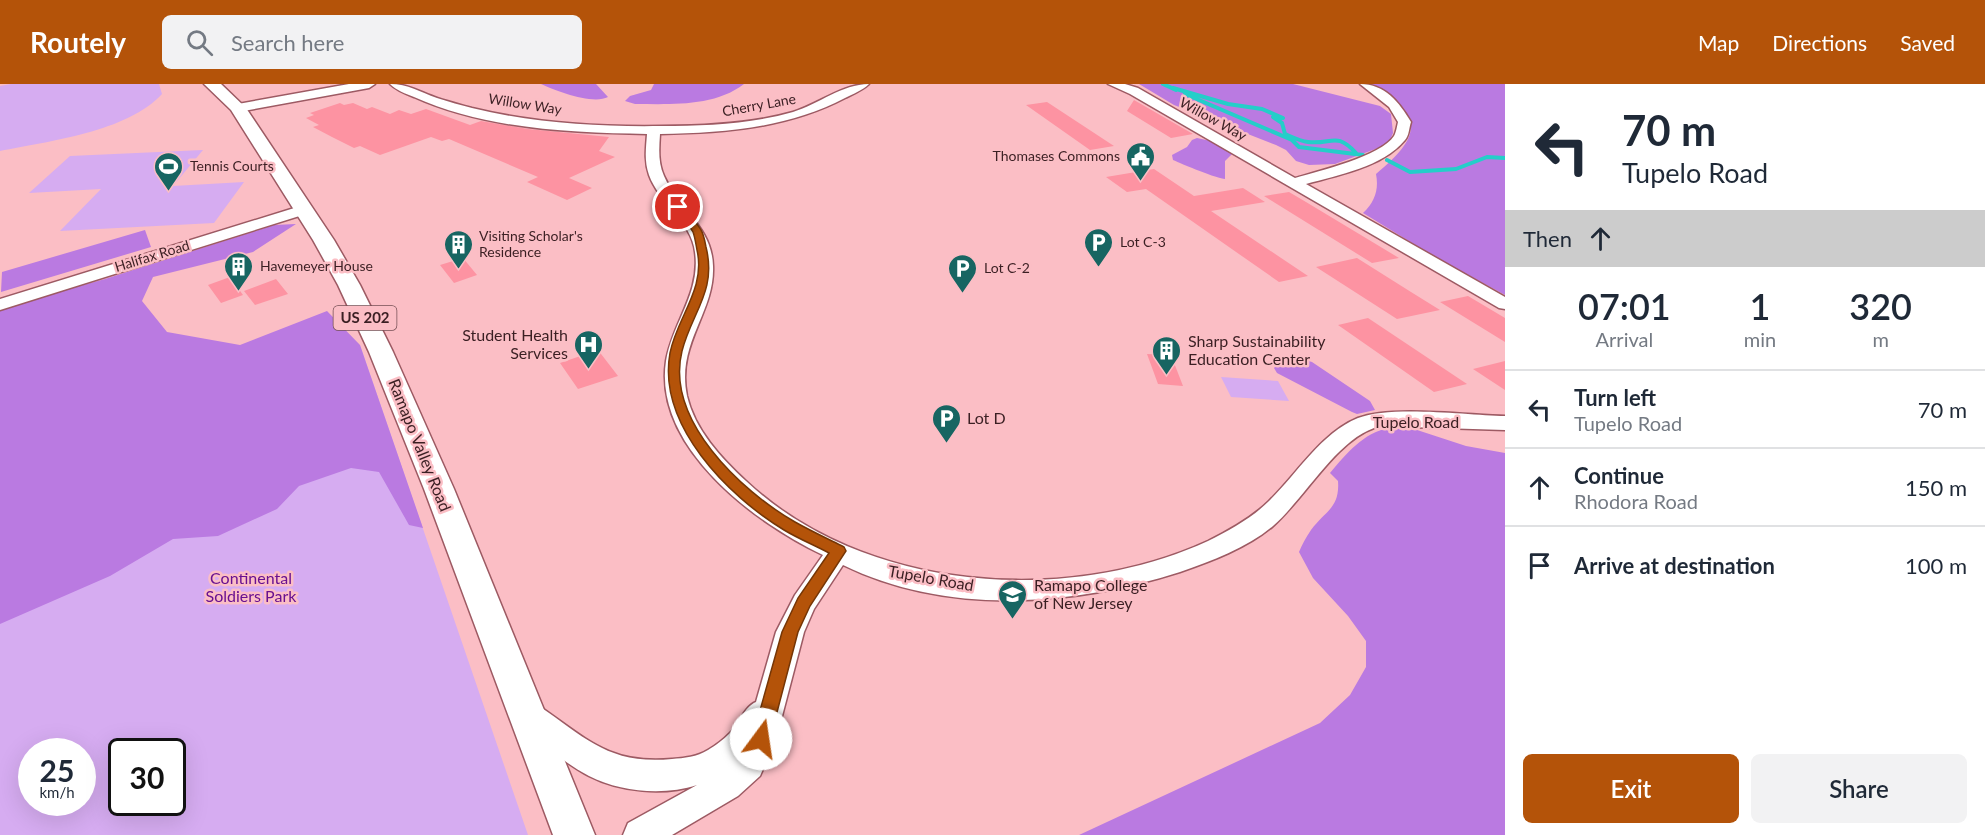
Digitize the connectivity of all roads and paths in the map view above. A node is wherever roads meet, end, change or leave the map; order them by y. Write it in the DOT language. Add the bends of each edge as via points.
graph roads {
  1 [pos="212,84"];
  2 [pos="369,84"];
  3 [pos="396,84"];
  4 [pos="862,84"];
  5 [pos="1114,84"];
  6 [pos="1366,84"];
  7 [pos="238,108"];
  8 [pos="654,130"];
  9 [pos="1296,182"];
  10 [pos="304,210"];
  11 [pos="1505,304"];
  12 [pos="0,305"];
  13 [pos="1505,423"];
  14 [pos="838,551"];
  15 [pos="770,701"];
  16 [pos="525,713"];
  17 [pos="574,835"];
  18 [pos="640,835"];
  1 -- 7 [label="main road, Ramapo Valley Road / US 202"];
  2 -- 7 [label="street"];
  3 -- 8 [label="street, Willow Way" via="431,100 488,114 564,125"];
  4 -- 8 [label="street, Cherry Lane" via="823,105 782,119 739,126"];
  5 -- 9 [label="street, Willow Way" via="1134,91"];
  6 -- 9 [label="street" via="1390,101 1400,115 1404,128 1398,142 1373,159"];
  7 -- 10 [label="main road, Ramapo Valley Road / US 202"];
  8 -- 14 [label="street, Tupelo Road" via="651,164 663,191 698,232 705,272 701,292 676,350 677,398 714,464 741,491 789,526"];
  9 -- 11 [label="street"];
  10 -- 12 [label="street, Halifax Road"];
  10 -- 16 [label="main road, Ramapo Valley Road / US 202" via="348,283 388,367 475,576"];
  13 -- 14 [label="street, Tupelo Road" via="1390,419 1365,422 1346,434 1263,520 1201,554 1120,580 1059,588 957,585 893,573"];
  14 -- 15 [label="street" via="790,632"];
  15 -- 16 [label="street" via="741,743 716,763 690,772 652,776 599,765"];
  15 -- 18 [label="street" via="761,739 749,765 727,785"];
  16 -- 17 [label="main road, Ramapo Valley Road / US 202"];
}
